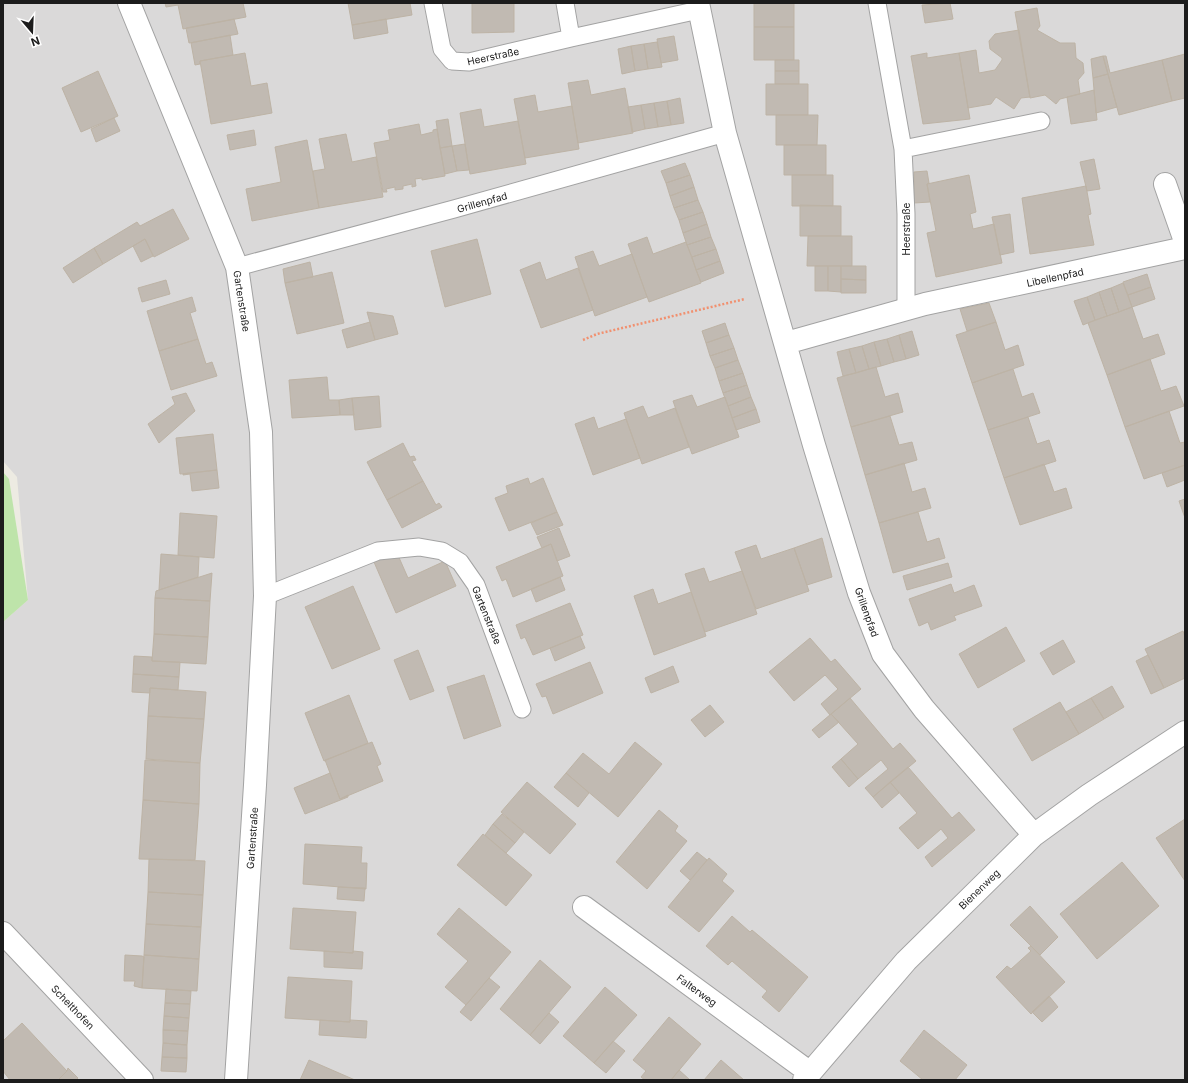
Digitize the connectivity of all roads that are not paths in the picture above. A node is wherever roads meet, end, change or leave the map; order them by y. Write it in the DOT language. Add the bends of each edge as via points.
graph roads {
  1 [pos="129,3"];
  2 [pos="433,3"];
  3 [pos="565,3"];
  4 [pos="878,3"];
  5 [pos="699,6"];
  6 [pos="571,38"];
  7 [pos="1041,121"];
  8 [pos="725,133"];
  9 [pos="903,149"];
  10 [pos="1165,184"];
  11 [pos="1185,241"];
  12 [pos="1185,248"];
  13 [pos="237,267"];
  14 [pos="915,307"];
  15 [pos="786,343"];
  16 [pos="265,596"];
  17 [pos="522,709"];
  18 [pos="1185,732"];
  19 [pos="1034,835"];
  20 [pos="584,907"];
  21 [pos="3,933"];
  22 [pos="807,1076"];
  23 [pos="142,1080"];
  24 [pos="236,1080"];
  1 -- 13 [label="street, Gartenstraße"];
  2 -- 6 [label="lane, Heerstraße" via="442,49 452,61 469,62"];
  3 -- 6 [label="lane"];
  4 -- 9 [label="lane, Heerstraße"];
  5 -- 6 [label="lane, Heerstraße"];
  5 -- 8 [label="street, Grillenpfad"];
  7 -- 9 [label="lane"];
  8 -- 13 [label="lane, Grillenpfad"];
  8 -- 15 [label="street, Grillenpfad"];
  9 -- 14 [label="lane, Heerstraße"];
  10 -- 11 [label="street"];
  12 -- 14 [label="street, Libellenpfad"];
  13 -- 16 [label="street, Gartenstraße" via="261,432"];
  14 -- 15 [label="street"];
  15 -- 19 [label="street, Grillenpfad" via="859,593 883,654 924,709"];
  16 -- 17 [label="lane, Gartenstraße" via="378,551 419,547 442,551 460,562 476,585"];
  16 -- 24 [label="street, Gartenstraße"];
  18 -- 19 [label="street, Bienenweg" via="1088,795"];
  19 -- 22 [label="street, Bienenweg" via="906,961"];
  20 -- 22 [label="street, Falterweg"];
  21 -- 23 [label="street, Schelthofen"];
}
